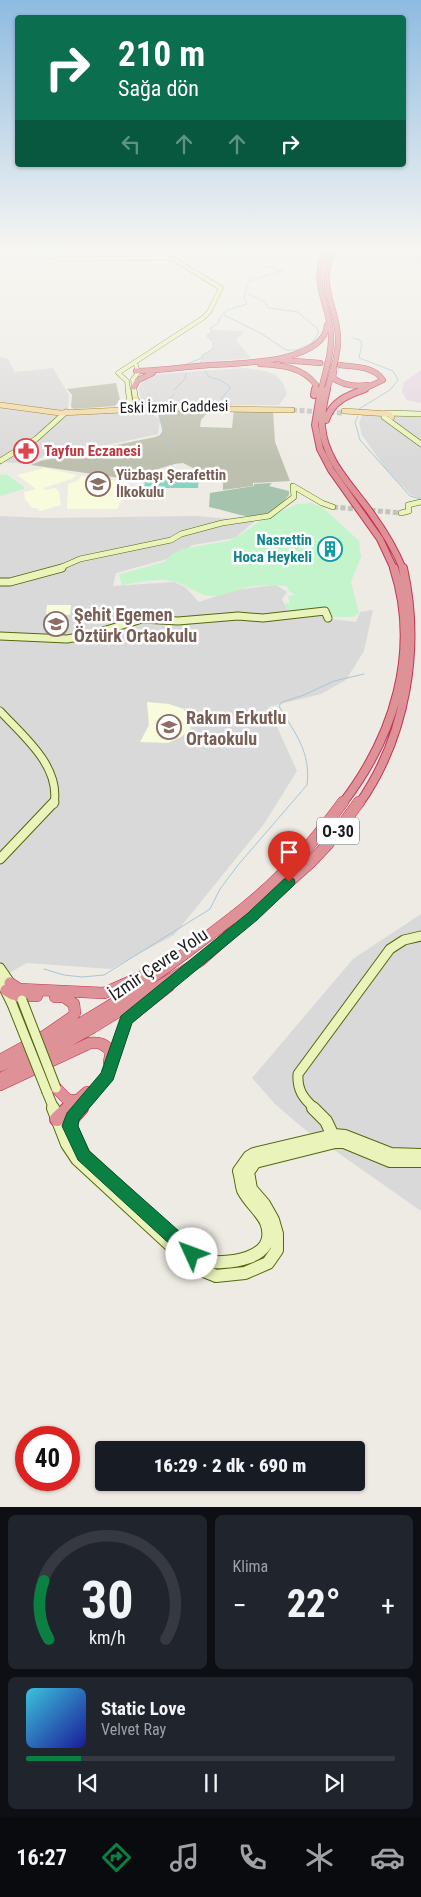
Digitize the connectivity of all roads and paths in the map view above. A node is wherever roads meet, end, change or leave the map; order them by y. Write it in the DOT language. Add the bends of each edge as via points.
graph roads {
  1 [pos="197,322"];
  2 [pos="326,322"];
  3 [pos="329,322"];
  4 [pos="335,322"];
  5 [pos="173,338"];
  6 [pos="253,361"];
  7 [pos="138,364"];
  8 [pos="232,365"];
  9 [pos="338,365"];
  10 [pos="123,370"];
  11 [pos="167,370"];
  12 [pos="135,373"];
  13 [pos="122,377"];
  14 [pos="134,386"];
  15 [pos="133,400"];
  16 [pos="0,405"];
  17 [pos="152,407"];
  18 [pos="134,408"];
  19 [pos="112,409"];
  20 [pos="65,412"];
  21 [pos="344,412"];
  22 [pos="315,414"];
  23 [pos="421,414"];
  24 [pos="388,416"];
  25 [pos="323,432"];
  26 [pos="421,444"];
  27 [pos="0,461"];
  28 [pos="421,502"];
  29 [pos="333,506"];
  30 [pos="402,513"];
  31 [pos="0,582"];
  32 [pos="328,618"];
  33 [pos="0,636"];
  34 [pos="0,711"];
  35 [pos="0,859"];
  36 [pos="421,936"];
  37 [pos="175,962"];
  38 [pos="198,962"];
  39 [pos="0,968"];
  40 [pos="14,992"];
  41 [pos="0,1060"];
  42 [pos="0,1066"];
  43 [pos="0,1079"];
  44 [pos="0,1085"];
  45 [pos="52,1090"];
  46 [pos="81,1101"];
  47 [pos="65,1118"];
  48 [pos="335,1139"];
  49 [pos="421,1155"];
  50 [pos="421,1161"];
  1 -- 5 [label="street"];
  2 -- 6 [label="highway" via="327,331 320,342 296,353"];
  3 -- 22 [label="highway, İzmir Çevre Yolu / O-30" via="331,342"];
  4 -- 9 [label="highway, İzmir Çevre Yolu / O-30"];
  5 -- 7 [label="street"];
  5 -- 10 [label="street"];
  6 -- 8 [label="highway" via="288,359 320,363 283,360"];
  6 -- 11 [label="highway"];
  7 -- 11 [label="highway"];
  7 -- 12 [label="street"];
  8 -- 11 [label="highway"];
  8 -- 22 [label="highway" via="267,364 307,375 316,385"];
  9 -- 9 [label="highway" via="371,372 378,380 366,386 343,384 333,378"];
  9 -- 25 [label="highway, İzmir Çevre Yolu / O-30" via="322,408"];
  9 -- 25 [label="highway" via="374,371 383,380 333,404 327,411"];
  10 -- 12 [label="street"];
  10 -- 13 [label="street" via="118,374"];
  11 -- 12 [label="highway"];
  11 -- 14 [label="highway" via="142,377"];
  12 -- 13 [label="street"];
  12 -- 14 [label="street"];
  13 -- 15 [label="street" via="127,381"];
  14 -- 15 [label="street"];
  15 -- 17 [label="main road"];
  15 -- 18 [label="street"];
  15 -- 19 [label="main road"];
  16 -- 20 [label="main road, Eski İzmir Caddesi"];
  17 -- 18 [label="main road, Eski İzmir Caddesi"];
  17 -- 18 [label="main road, Eski İzmir Caddesi" via="292,409"];
  18 -- 19 [label="main road, Eski İzmir Caddesi"];
  18 -- 20 [label="main road, Eski İzmir Caddesi"];
  19 -- 20 [label="main road, Eski İzmir Caddesi"];
  20 -- 27 [label="street" via="35,440"];
  21 -- 24 [label="main road"];
  22 -- 37 [label="highway, İzmir Çevre Yolu / O-30" via="318,442 326,462 376,532 396,572 406,629 398,699 389,726 355,789 306,850 254,900"];
  23 -- 24 [label="street"];
  24 -- 26 [label="street"];
  25 -- 38 [label="highway, İzmir Çevre Yolu / O-30" via="335,463 384,531 408,582 414,644 406,713 386,761 367,794 326,846 252,917"];
  28 -- 30 [label="street" via="410,503 409,511"];
  29 -- 31 [label="street" via="322,505 304,489 293,486 294,497 269,516 213,526 181,534 171,540 80,559 63,568"];
  32 -- 33 [label="street" via="325,611 263,618 238,616 178,621 154,618 67,639"];
  34 -- 35 [label="street" via="39,755 53,782 56,798 54,804"];
  36 -- 48 [label="street" via="404,940 390,949 298,1074 297,1091 328,1121"];
  37 -- 40 [label="highway" via="104,993"];
  37 -- 42 [label="highway, İzmir Çevre Yolu / O-30" via="84,1021"];
  38 -- 43 [label="highway, İzmir Çevre Yolu / O-30" via="64,1046"];
  38 -- 46 [label="highway" via="126,1020 108,1076 96,1092"];
  39 -- 40 [label="street"];
  40 -- 41 [label="highway" via="64,997 74,1004 75,1013 68,1022"];
  40 -- 45 [label="street, bridge"];
  44 -- 46 [label="highway" via="79,1046 104,1044 111,1052 108,1066"];
  45 -- 46 [label="highway" via="69,1102"];
  45 -- 47 [label="street"];
  46 -- 47 [label="highway"];
  47 -- 48 [label="street" via="67,1144 76,1159 194,1267 216,1276 245,1273 268,1263 277,1250 273,1220 251,1189 248,1172 255,1162"];
  48 -- 49 [label="street" via="345,1136 391,1154"];
  48 -- 50 [label="street" via="390,1161"];
}
